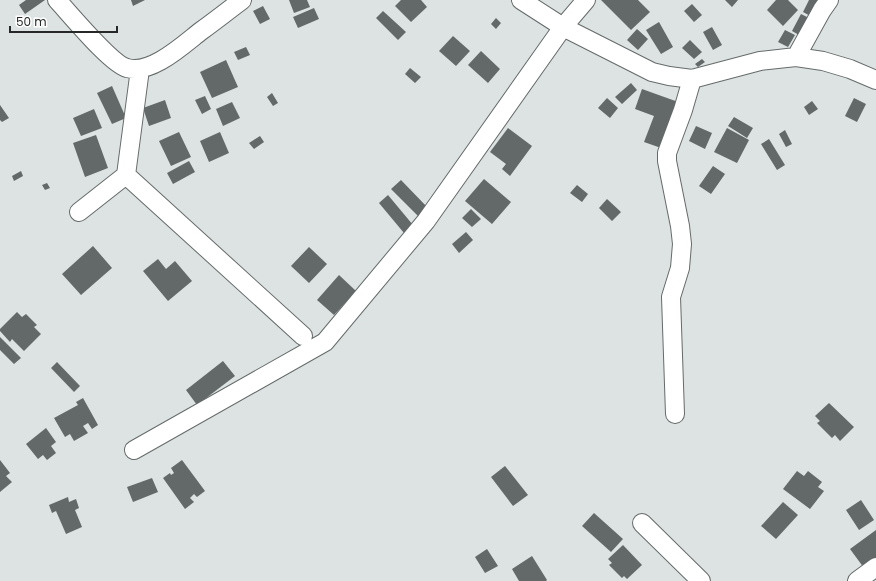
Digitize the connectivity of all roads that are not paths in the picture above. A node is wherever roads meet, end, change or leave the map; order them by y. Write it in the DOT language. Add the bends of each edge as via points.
graph roads {
  1 [pos="57,0"];
  2 [pos="242,0"];
  3 [pos="521,0"];
  4 [pos="586,0"];
  5 [pos="829,0"];
  6 [pos="563,27"];
  7 [pos="796,57"];
  8 [pos="140,69"];
  9 [pos="692,79"];
  10 [pos="876,80"];
  11 [pos="126,175"];
  12 [pos="79,212"];
  13 [pos="303,336"];
  14 [pos="675,414"];
  15 [pos="134,450"];
  16 [pos="642,523"];
  17 [pos="876,567"];
  18 [pos="701,581"];
  19 [pos="857,581"];
  1 -- 8 [label="street" via="113,59 126,68"];
  2 -- 8 [label="street" via="169,55"];
  3 -- 6 [label="street"];
  4 -- 6 [label="street"];
  5 -- 7 [label="street"];
  6 -- 9 [label="street" via="652,72"];
  6 -- 15 [label="street" via="426,221 325,342"];
  7 -- 9 [label="street" via="760,61"];
  7 -- 10 [label="street" via="823,61"];
  8 -- 11 [label="street"];
  9 -- 14 [label="street" via="667,153 682,244 680,268 671,297"];
  11 -- 12 [label="street"];
  11 -- 13 [label="street"];
  16 -- 18 [label="street"];
  17 -- 19 [label="street"];
}
